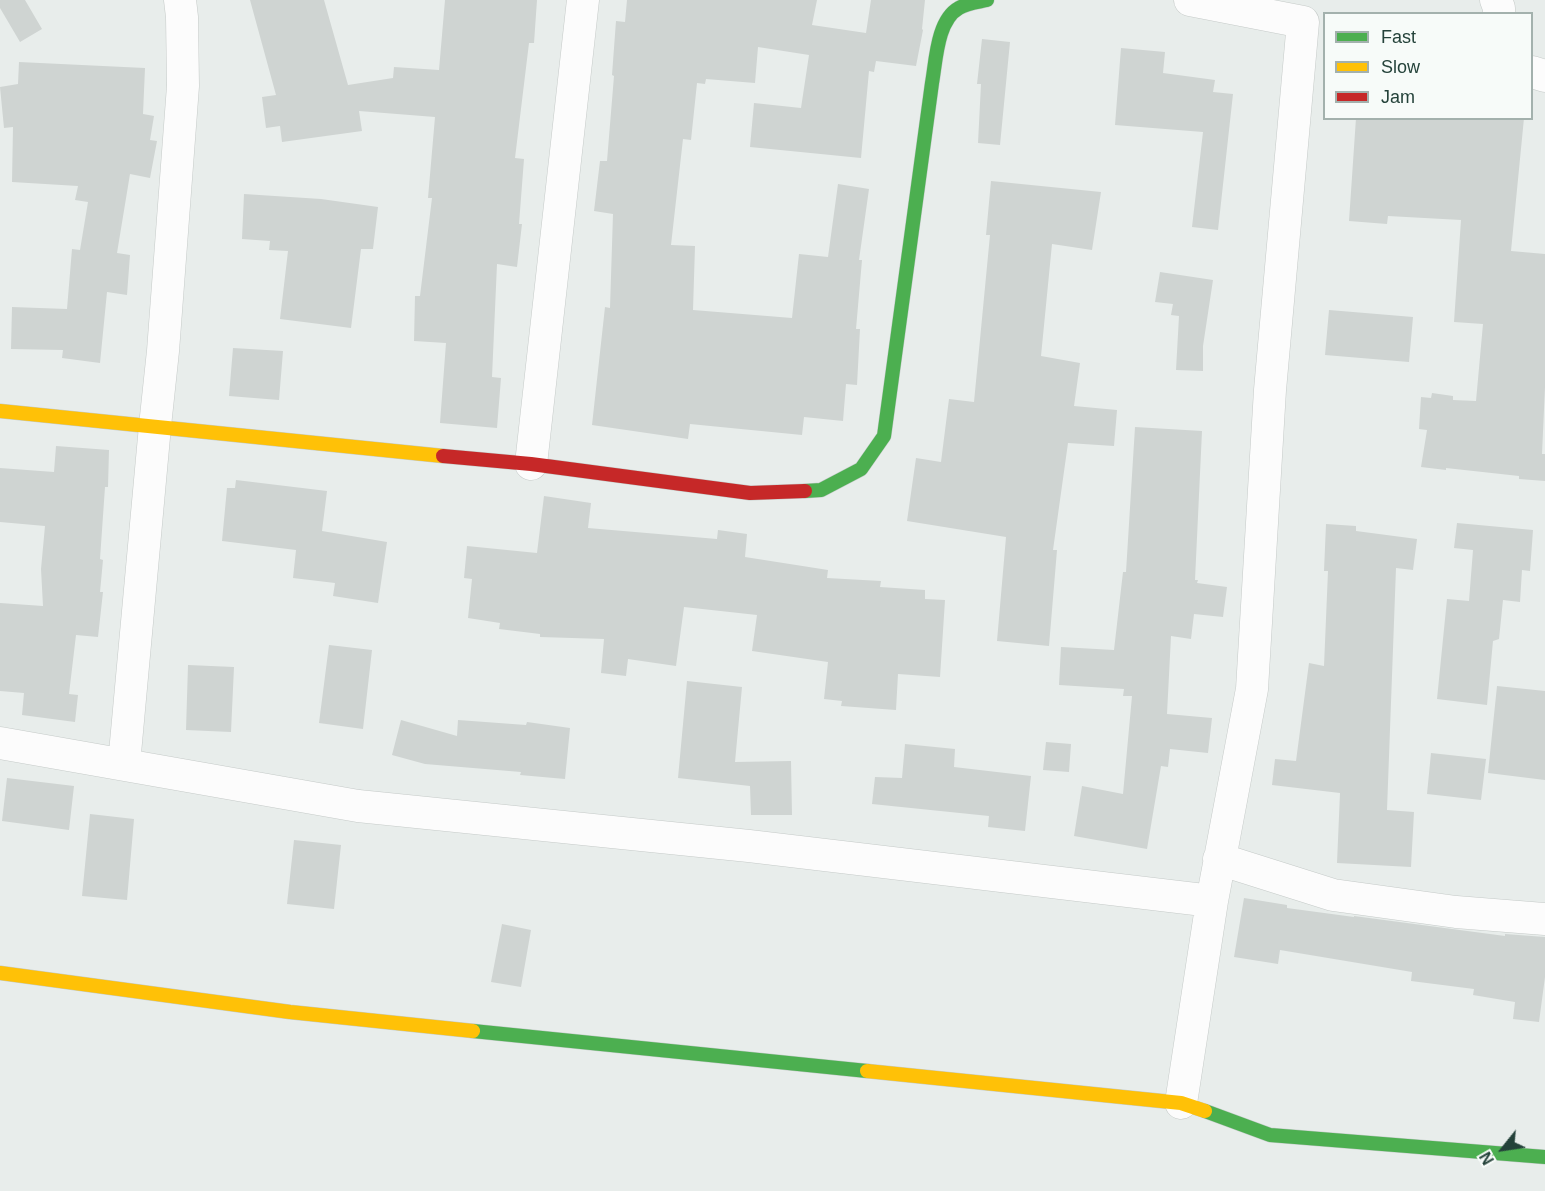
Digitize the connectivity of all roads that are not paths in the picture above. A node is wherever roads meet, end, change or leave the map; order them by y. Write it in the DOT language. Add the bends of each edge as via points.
graph roads {
  1 [pos="180,0"];
  2 [pos="583,0"];
  3 [pos="987,0"];
  4 [pos="1190,0"];
  5 [pos="1314,24"];
  6 [pos="0,411"];
  7 [pos="154,426"];
  8 [pos="531,464"];
  9 [pos="0,743"];
  10 [pos="124,764"];
  11 [pos="1219,859"];
  12 [pos="1212,901"];
  13 [pos="1545,919"];
  14 [pos="0,973"];
  15 [pos="1181,1103"];
  16 [pos="1545,1156"];
  1 -- 7 [label="street" via="183,86"];
  2 -- 8 [label="street"];
  3 -- 8 [label="street" via="957,9 940,34 884,436 861,469 821,490 750,493"];
  4 -- 5 [label="street"];
  5 -- 11 [label="street" via="1270,390 1252,689"];
  6 -- 7 [label="street"];
  7 -- 8 [label="street"];
  7 -- 10 [label="street"];
  9 -- 10 [label="street"];
  10 -- 12 [label="street" via="358,806 749,846"];
  11 -- 12 [label="street"];
  11 -- 13 [label="street" via="1333,895 1456,912"];
  12 -- 15 [label="street"];
  14 -- 15 [label="street" via="290,1012"];
  15 -- 16 [label="street" via="1270,1135"];
}
